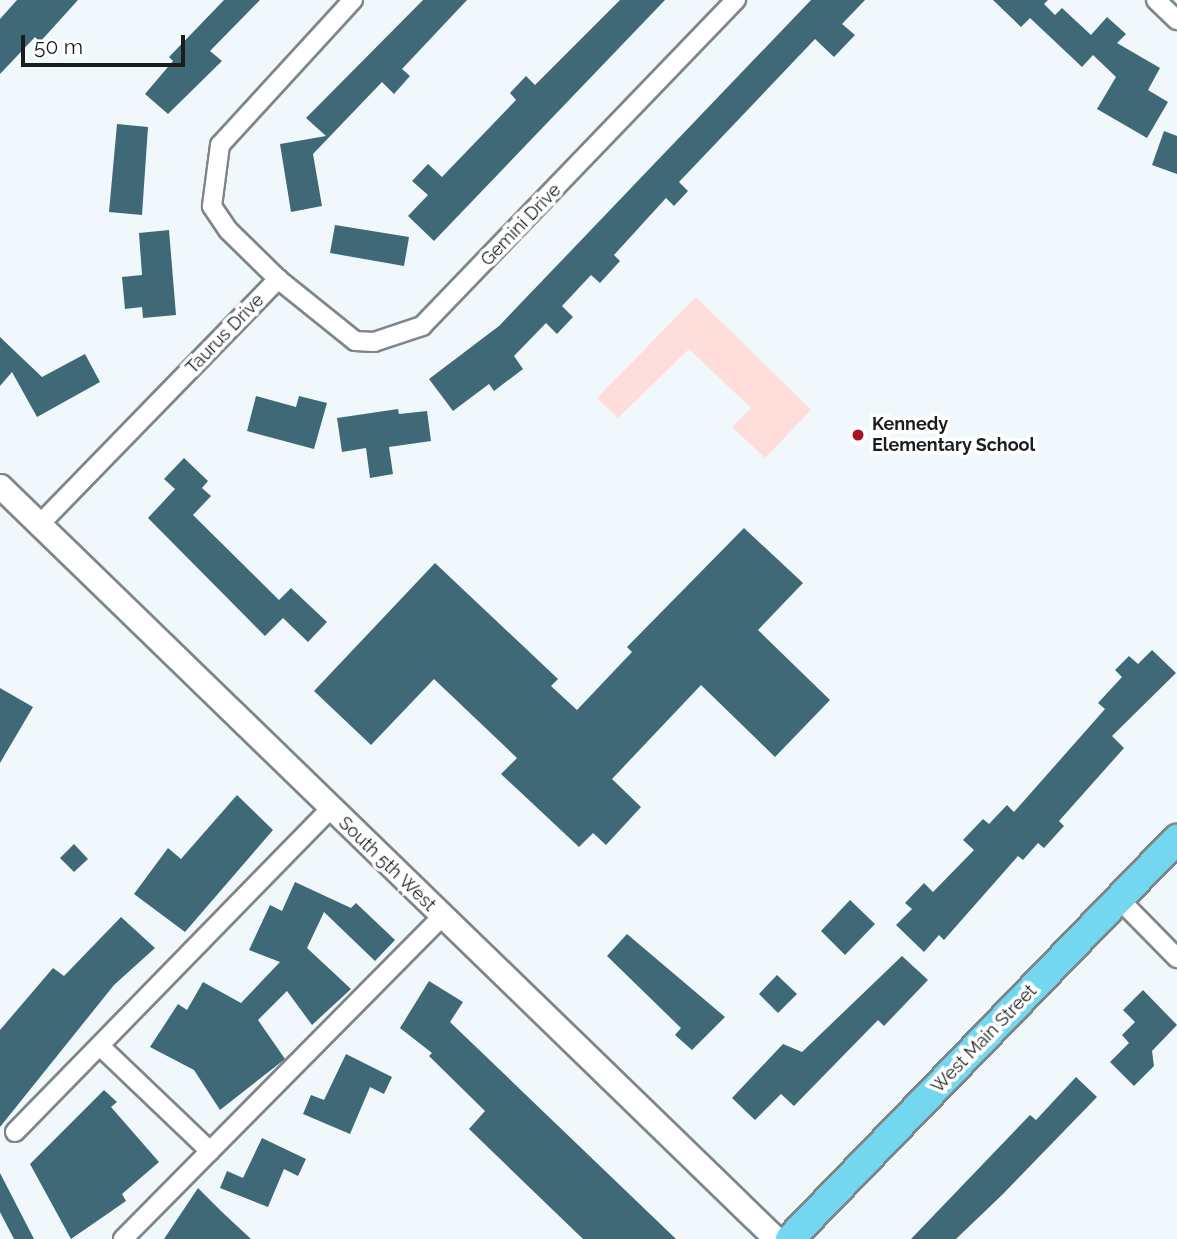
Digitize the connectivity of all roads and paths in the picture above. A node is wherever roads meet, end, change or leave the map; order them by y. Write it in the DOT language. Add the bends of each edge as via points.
graph roads {
  1 [pos="353,0"];
  2 [pos="736,0"];
  3 [pos="1156,0"];
  4 [pos="1177,20"];
  5 [pos="278,279"];
  6 [pos="0,486"];
  7 [pos="40,524"];
  8 [pos="330,809"];
  9 [pos="1177,839"];
  10 [pos="1119,899"];
  11 [pos="442,916"];
  12 [pos="1177,958"];
  13 [pos="101,1047"];
  14 [pos="15,1132"];
  15 [pos="210,1151"];
  16 [pos="123,1239"];
  17 [pos="776,1239"];
  18 [pos="790,1239"];
  1 -- 5 [label="street, Taurus Drive" via="220,145 212,206 228,230"];
  2 -- 5 [label="street, Gemini Drive" via="422,326 374,342 355,341"];
  3 -- 4 [label="street"];
  5 -- 7 [label="street, Taurus Drive"];
  6 -- 7 [label="street, South 5th West"];
  7 -- 8 [label="street, South 5th West"];
  8 -- 11 [label="street, South 5th West"];
  8 -- 13 [label="street"];
  9 -- 10 [label="main road, West Main Street"];
  10 -- 12 [label="street"];
  10 -- 18 [label="main road, West Main Street"];
  11 -- 15 [label="street"];
  11 -- 17 [label="street, South 5th West"];
  13 -- 14 [label="street"];
  13 -- 15 [label="street"];
  15 -- 16 [label="street"];
}
